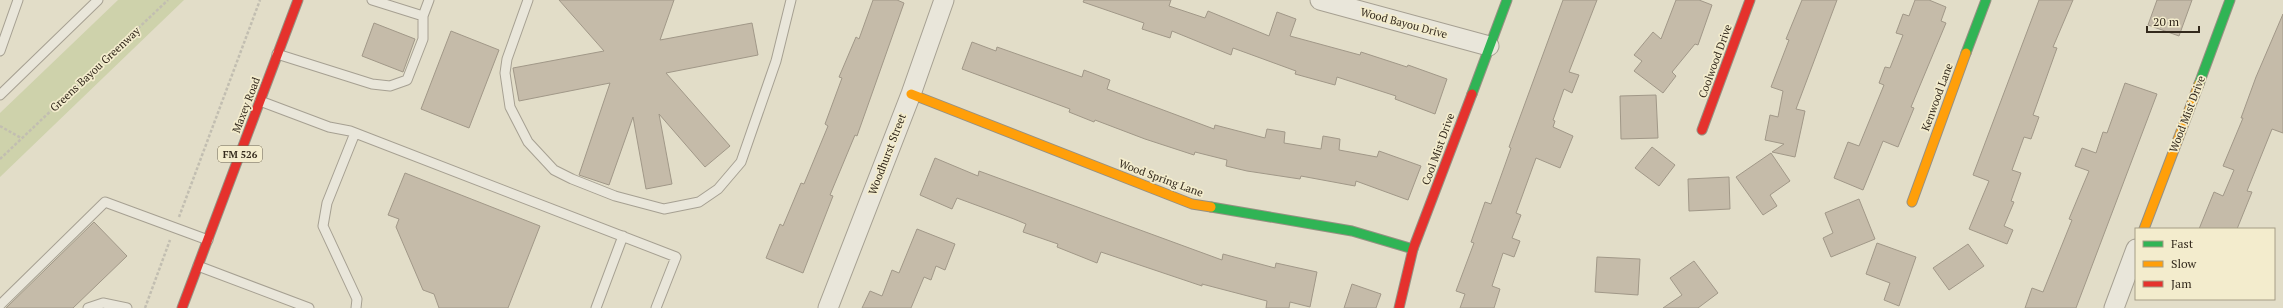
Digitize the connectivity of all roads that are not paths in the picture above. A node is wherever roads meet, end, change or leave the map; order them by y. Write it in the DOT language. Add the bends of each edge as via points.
graph roads {
  1 [pos="18,0"];
  2 [pos="98,0"];
  3 [pos="298,0"];
  4 [pos="372,0"];
  5 [pos="429,0"];
  6 [pos="528,0"];
  7 [pos="791,0"];
  8 [pos="944,0"];
  9 [pos="1320,0"];
  10 [pos="1506,0"];
  11 [pos="1750,0"];
  12 [pos="1986,0"];
  13 [pos="2230,0"];
  14 [pos="423,16"];
  15 [pos="1489,46"];
  16 [pos="0,50"];
  17 [pos="277,54"];
  18 [pos="911,94"];
  19 [pos="0,95"];
  20 [pos="260,101"];
  21 [pos="1702,130"];
  22 [pos="355,133"];
  23 [pos="1912,202"];
  24 [pos="2144,228"];
  25 [pos="623,236"];
  26 [pos="208,240"];
  27 [pos="1413,249"];
  28 [pos="2135,252"];
  29 [pos="198,266"];
  30 [pos="0,305"];
  31 [pos="122,307"];
  32 [pos="185,307"];
  33 [pos="88,308"];
  34 [pos="309,308"];
  35 [pos="356,308"];
  36 [pos="596,308"];
  37 [pos="656,308"];
  38 [pos="828,308"];
  39 [pos="1399,308"];
  40 [pos="2114,308"];
  1 -- 16 [label="lane"];
  2 -- 19 [label="lane"];
  3 -- 17 [label="street, Maxey Road / FM 526"];
  4 -- 14 [label="lane"];
  5 -- 14 [label="lane"];
  6 -- 7 [label="lane" via="507,59 505,74 510,107 528,142 554,170 572,179 615,196 664,209 698,202 718,189 741,162 776,61"];
  8 -- 18 [label="street, Woodhurst Street"];
  9 -- 15 [label="street, Wood Bayou Drive"];
  10 -- 15 [label="street, Cool Mist Drive"];
  11 -- 21 [label="street, Coolwood Drive"];
  12 -- 23 [label="street, Kenwood Lane"];
  13 -- 24 [label="street, Wood Mist Drive"];
  14 -- 17 [label="lane" via="423,39 407,80 390,86 372,84"];
  15 -- 27 [label="street, Cool Mist Drive"];
  17 -- 20 [label="street, Maxey Road / FM 526"];
  18 -- 27 [label="street, Wood Spring Lane" via="1192,204 1352,231"];
  18 -- 38 [label="street, Woodhurst Street"];
  20 -- 22 [label="lane" via="329,127"];
  20 -- 26 [label="street, Maxey Road / FM 526"];
  22 -- 25 [label="lane"];
  22 -- 35 [label="lane" via="327,204 323,226 357,299"];
  25 -- 36 [label="lane"];
  25 -- 37 [label="lane" via="676,256"];
  26 -- 29 [label="street, Maxey Road / FM 526"];
  26 -- 30 [label="lane" via="105,202"];
  27 -- 39 [label="street, Cool Mist Drive"];
  28 -- 40 [label="street"];
  29 -- 32 [label="street, Maxey Road / FM 526"];
  29 -- 34 [label="lane"];
  31 -- 33 [label="lane" via="104,303"];
}
